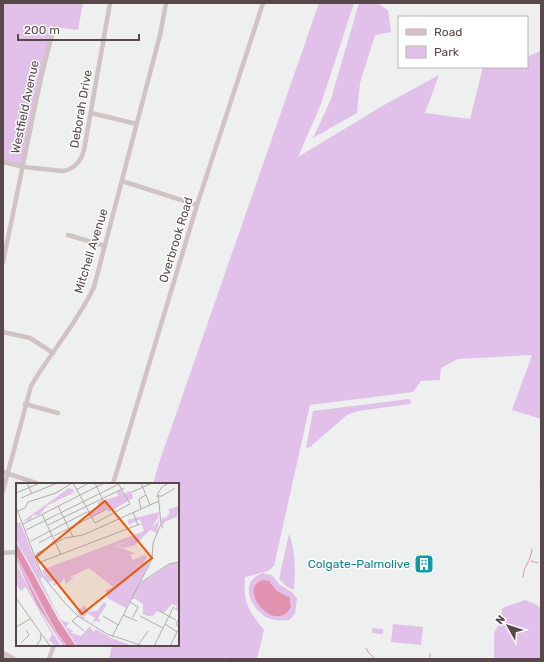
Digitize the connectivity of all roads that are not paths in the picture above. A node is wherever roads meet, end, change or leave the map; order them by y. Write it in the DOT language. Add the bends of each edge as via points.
graph roads {
  1 [pos="110,3"];
  2 [pos="166,3"];
  3 [pos="263,3"];
  4 [pos="54,27"];
  5 [pos="91,113"];
  6 [pos="137,124"];
  7 [pos="3,162"];
  8 [pos="23,166"];
  9 [pos="122,181"];
  10 [pos="197,205"];
  11 [pos="68,235"];
  12 [pos="105,246"];
  13 [pos="3,262"];
  14 [pos="3,332"];
  15 [pos="53,353"];
  16 [pos="25,404"];
  17 [pos="58,413"];
  18 [pos="5,472"];
  19 [pos="36,483"];
  20 [pos="113,483"];
  21 [pos="3,491"];
  22 [pos="16,552"];
  23 [pos="3,553"];
  24 [pos="54,646"];
  25 [pos="3,654"];
  26 [pos="13,659"];
  27 [pos="49,659"];
  1 -- 5 [label="street, Deborah Drive"];
  2 -- 6 [label="street, Mitchell Avenue"];
  3 -- 10 [label="street, Overbrook Road"];
  4 -- 8 [label="street, Westfield Avenue"];
  5 -- 6 [label="street"];
  5 -- 8 [label="street, Deborah Drive" via="82,156 74,167 63,171"];
  6 -- 9 [label="street, Mitchell Avenue"];
  7 -- 8 [label="street, Deborah Drive"];
  8 -- 13 [label="street, Westfield Avenue"];
  9 -- 10 [label="street"];
  9 -- 12 [label="street, Mitchell Avenue"];
  10 -- 20 [label="street, Overbrook Road"];
  11 -- 12 [label="street"];
  12 -- 15 [label="street, Mitchell Avenue" via="94,287 85,306"];
  14 -- 15 [label="street" via="30,338"];
  15 -- 16 [label="street, Mitchell Avenue" via="31,386"];
  16 -- 17 [label="street"];
  16 -- 18 [label="street, Mitchell Avenue"];
  18 -- 19 [label="street"];
  18 -- 21 [label="street, Mitchell Avenue"];
  22 -- 23 [label="street"];
  24 -- 27 [label="street"];
  25 -- 26 [label="main road"];
}
